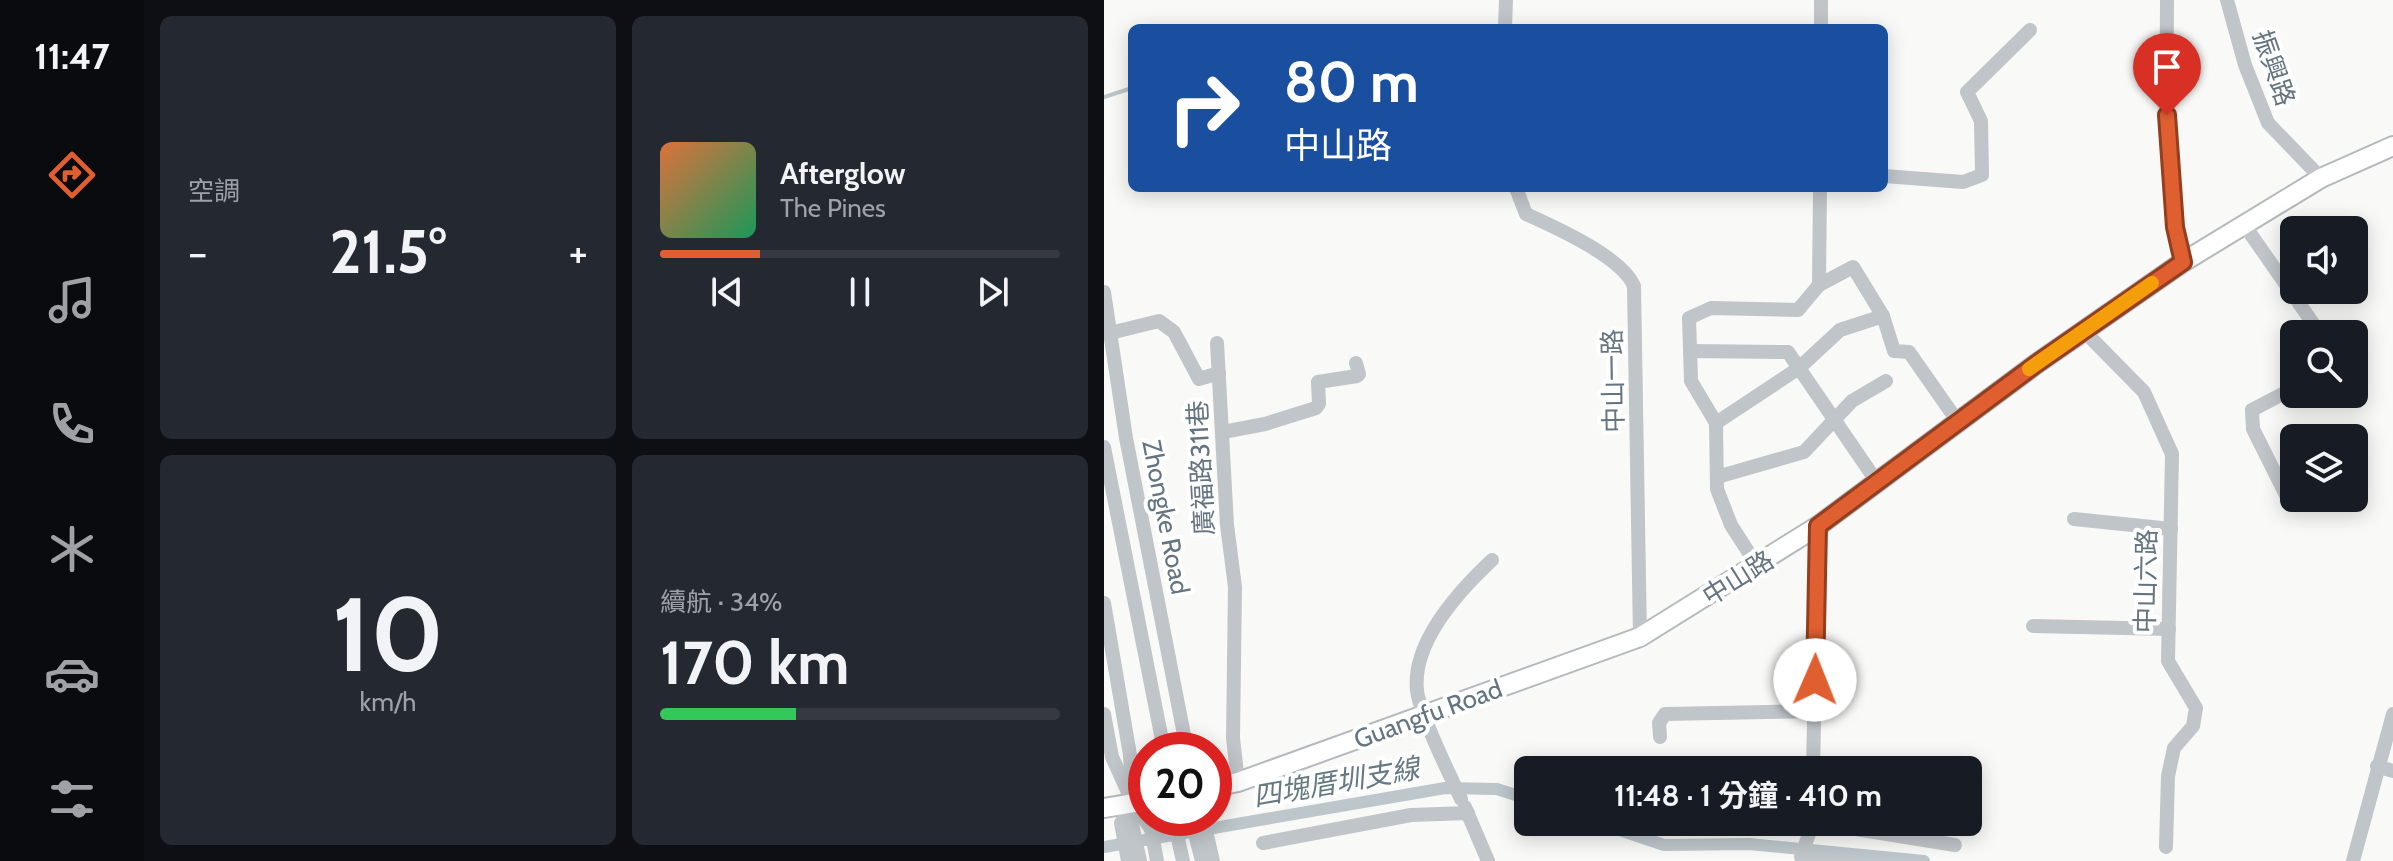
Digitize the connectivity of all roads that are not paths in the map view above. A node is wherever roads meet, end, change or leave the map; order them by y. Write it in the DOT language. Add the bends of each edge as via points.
graph roads {
  1 [pos="1506,0"];
  2 [pos="1821,0"];
  3 [pos="2167,0"];
  4 [pos="2227,0"];
  5 [pos="1505,24"];
  6 [pos="1821,24"];
  7 [pos="2030,30"];
  8 [pos="2393,146"];
  9 [pos="1888,176"];
  10 [pos="2321,178"];
  11 [pos="1518,192"];
  12 [pos="1820,192"];
  13 [pos="2245,226"];
  14 [pos="2183,262"];
  15 [pos="1819,285"];
  16 [pos="1104,292"];
  17 [pos="1883,316"];
  18 [pos="2311,320"];
  19 [pos="2084,331"];
  20 [pos="1110,333"];
  21 [pos="1217,343"];
  22 [pos="1690,351"];
  23 [pos="1356,363"];
  24 [pos="1799,368"];
  25 [pos="1219,373"];
  26 [pos="1886,381"];
  27 [pos="2280,395"];
  28 [pos="1835,422"];
  29 [pos="1958,422"];
  30 [pos="1716,423"];
  31 [pos="1223,432"];
  32 [pos="1104,447"];
  33 [pos="1717,477"];
  34 [pos="1877,482"];
  35 [pos="2280,483"];
  36 [pos="2074,519"];
  37 [pos="1818,526"];
  38 [pos="2171,529"];
  39 [pos="1492,560"];
  40 [pos="1758,567"];
  41 [pos="1104,603"];
  42 [pos="2033,626"];
  43 [pos="2169,629"];
  44 [pos="1640,637"];
  45 [pos="1814,711"];
  46 [pos="1104,714"];
  47 [pos="2393,714"];
  48 [pos="1427,715"];
  49 [pos="1160,732"];
  50 [pos="1183,732"];
  51 [pos="1660,737"];
  52 [pos="1128,743"];
  53 [pos="1813,756"];
  54 [pos="2377,766"];
  55 [pos="2393,771"];
  56 [pos="1238,782"];
  57 [pos="1128,783"];
  58 [pos="1232,783"];
  59 [pos="1128,804"];
  60 [pos="1464,805"];
  61 [pos="1104,808"];
  62 [pos="1128,815"];
  63 [pos="1135,836"];
  64 [pos="1152,836"];
  65 [pos="1179,836"];
  66 [pos="1202,836"];
  67 [pos="1808,836"];
  68 [pos="1896,836"];
  69 [pos="1263,843"];
  70 [pos="1955,845"];
  71 [pos="2166,847"];
  72 [pos="1207,858"];
  73 [pos="1182,860"];
  74 [pos="1128,861"];
  75 [pos="1140,861"];
  76 [pos="1157,861"];
  77 [pos="1488,861"];
  78 [pos="1854,861"];
  79 [pos="2353,861"];
  1 -- 5 [label="street"];
  2 -- 6 [label="street"];
  3 -- 14 [label="street" via="2167,143"];
  4 -- 10 [label="street, 振興路" via="2268,123"];
  7 -- 9 [label="street" via="1967,92 1981,121 1982,175 1963,182"];
  8 -- 10 [label="main road, 中山路"];
  10 -- 13 [label="main road, 中山路"];
  11 -- 44 [label="street, 中山一路" via="1526,214 1617,265 1634,286"];
  12 -- 15 [label="street"];
  13 -- 14 [label="main road, 中山路"];
  13 -- 18 [label="street"];
  14 -- 19 [label="main road, 中山路"];
  15 -- 17 [label="street" via="1853,267"];
  15 -- 22 [label="street" via="1798,310 1711,308 1689,318"];
  16 -- 20 [label="street, Zhongke Road"];
  17 -- 24 [label="street" via="1840,330"];
  17 -- 29 [label="street" via="1894,351 1909,352"];
  19 -- 29 [label="main road, 中山路"];
  19 -- 38 [label="street, 中山六路" via="2144,392 2172,454"];
  20 -- 25 [label="street" via="1159,321 1174,332 1199,379"];
  20 -- 50 [label="street, Zhongke Road"];
  21 -- 25 [label="street, 廣福路311巷"];
  22 -- 24 [label="street" via="1788,352"];
  22 -- 30 [label="street" via="1691,381"];
  23 -- 31 [label="street" via="1357,376 1316,384 1316,408"];
  24 -- 28 [label="street"];
  24 -- 30 [label="street"];
  25 -- 31 [label="street, 廣福路311巷"];
  26 -- 28 [label="street" via="1852,401"];
  27 -- 35 [label="street" via="2252,410 2253,429"];
  28 -- 33 [label="street" via="1804,452"];
  28 -- 34 [label="street"];
  29 -- 34 [label="main road, 中山路"];
  30 -- 33 [label="street"];
  31 -- 56 [label="street, 廣福路311巷" via="1235,587 1233,738"];
  32 -- 49 [label="street, Zhongke Road"];
  33 -- 40 [label="street" via="1731,525"];
  34 -- 37 [label="main road, 中山路"];
  36 -- 38 [label="street"];
  37 -- 40 [label="main road, 中山路"];
  37 -- 45 [label="street"];
  38 -- 43 [label="street, 中山六路"];
  39 -- 48 [label="street" via="1439,622 1423,653 1417,689"];
  40 -- 44 [label="main road, 中山路"];
  41 -- 52 [label="street"];
  42 -- 43 [label="street"];
  43 -- 71 [label="street, 中山六路" via="2168,661 2196,708 2193,726 2174,748"];
  44 -- 48 [label="main road, Guangfu Road"];
  45 -- 51 [label="street" via="1665,714"];
  45 -- 53 [label="street"];
  46 -- 57 [label="street" via="1112,757"];
  47 -- 54 [label="street"];
  48 -- 56 [label="main road, Guangfu Road"];
  48 -- 60 [label="street"];
  54 -- 55 [label="street"];
  54 -- 79 [label="street"];
  56 -- 58 [label="main road, Guangfu Road"];
  59 -- 61 [label="main road"];
  60 -- 69 [label="street"];
  60 -- 77 [label="street"];
  62 -- 74 [label="street" via="1121,823"];
  63 -- 75 [label="street"];
  64 -- 76 [label="street"];
  65 -- 73 [label="street"];
  66 -- 72 [label="street"];
  67 -- 78 [label="street" via="1801,857"];
  68 -- 70 [label="street"];
}
